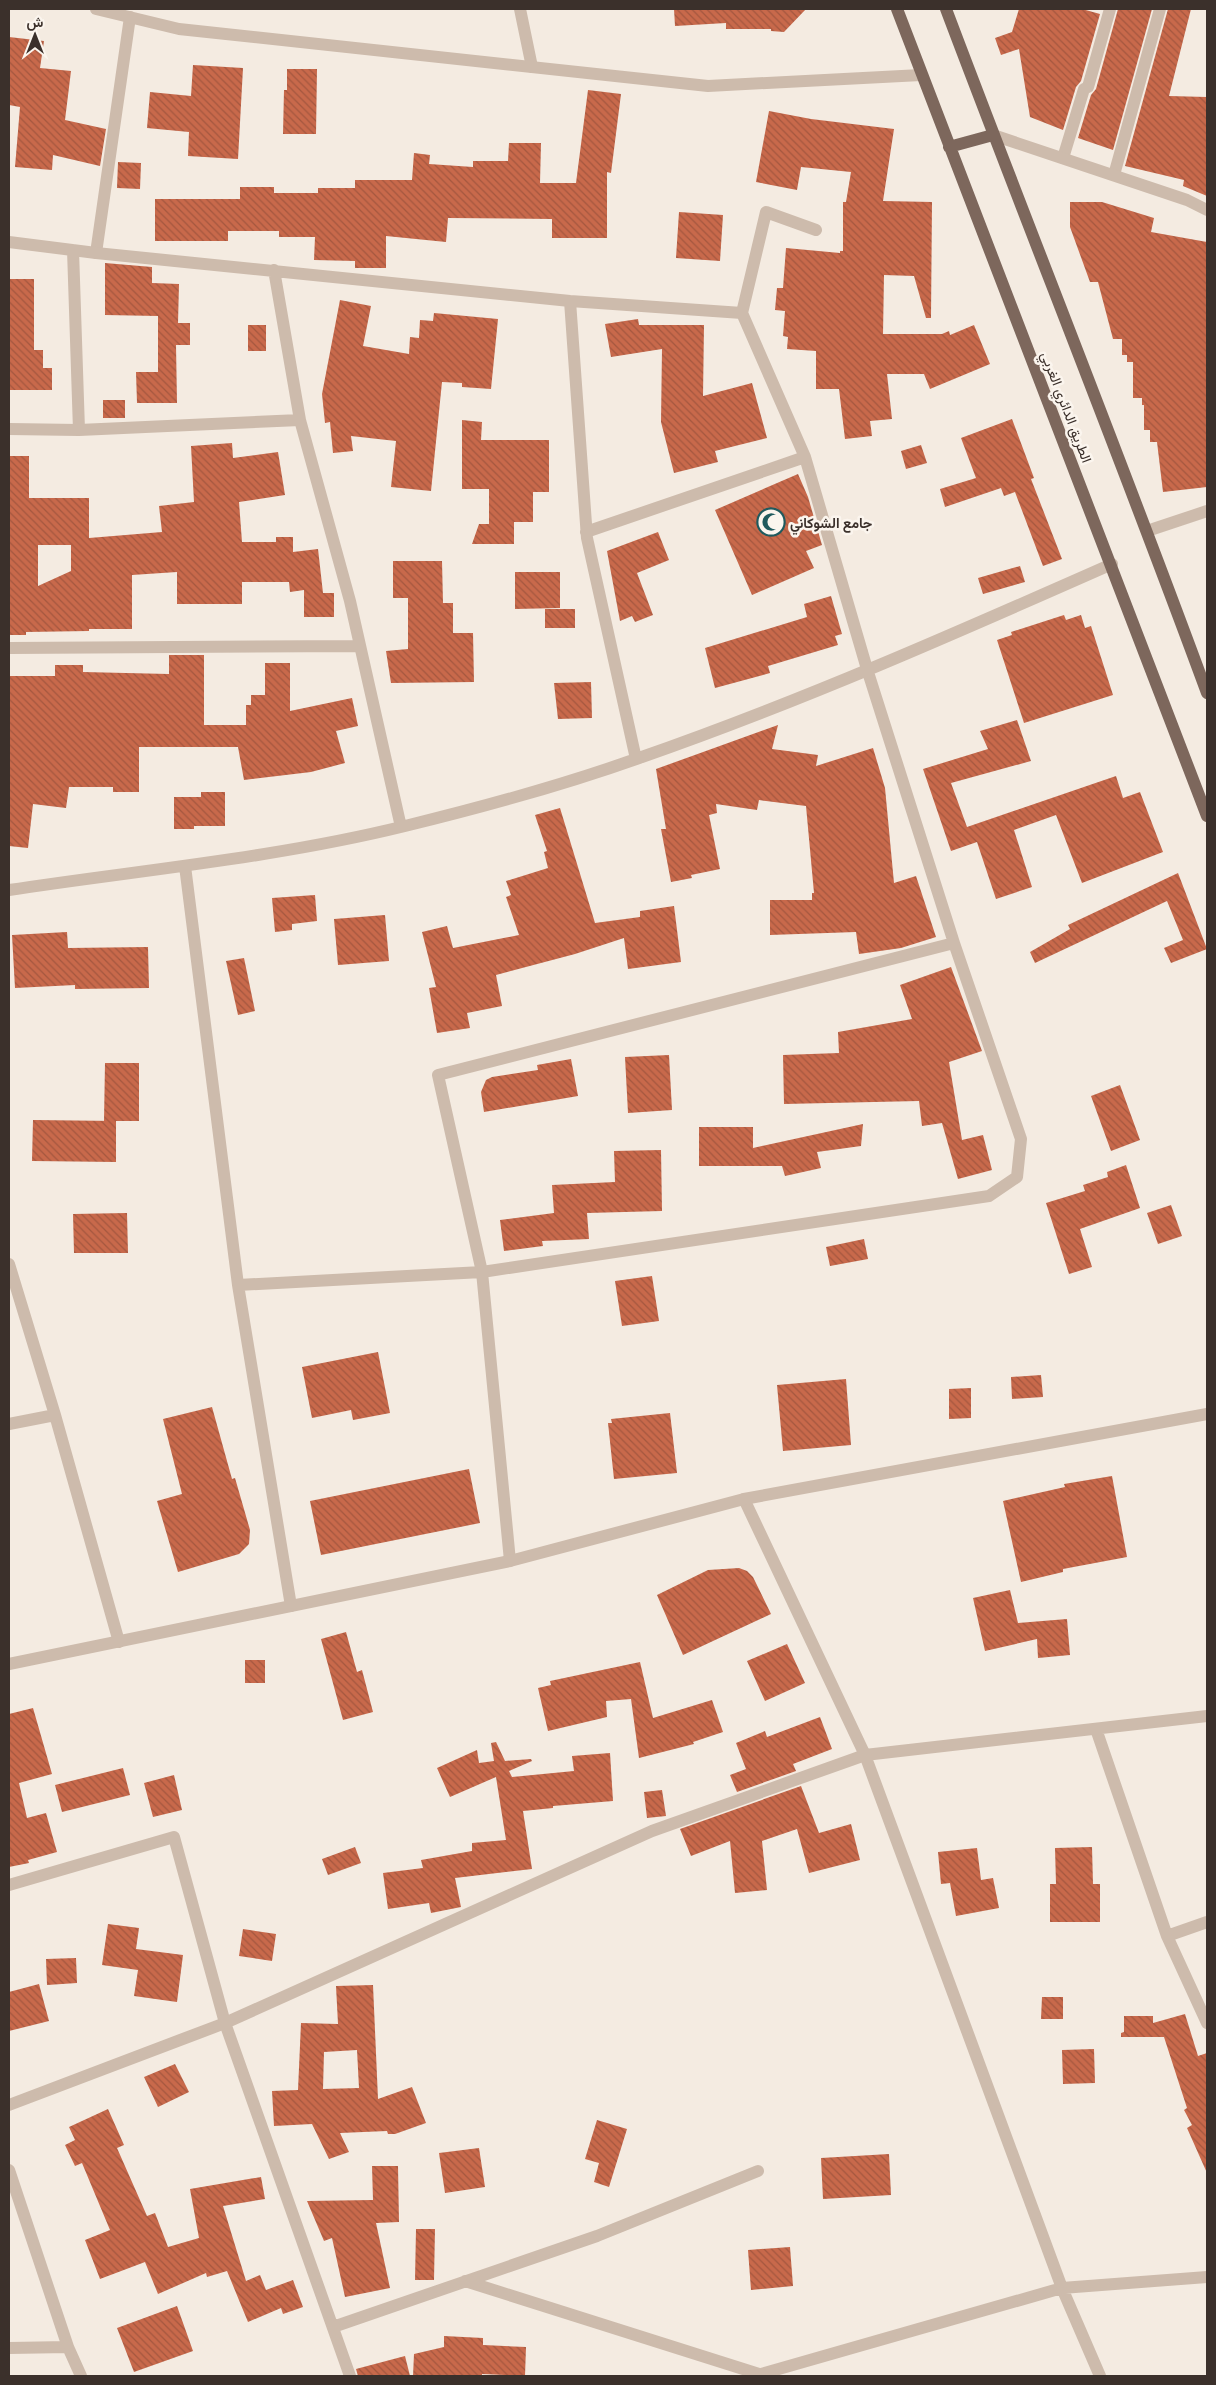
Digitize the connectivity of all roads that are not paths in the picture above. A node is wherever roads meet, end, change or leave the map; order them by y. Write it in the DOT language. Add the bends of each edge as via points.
graph roads {
  1 [pos="96,9"];
  2 [pos="520,9"];
  3 [pos="897,9"];
  4 [pos="946,9"];
  5 [pos="1110,9"];
  6 [pos="1160,9"];
  7 [pos="130,17"];
  8 [pos="532,68"];
  9 [pos="921,74"];
  10 [pos="993,135"];
  11 [pos="949,147"];
  12 [pos="1063,158"];
  13 [pos="1114,176"];
  14 [pos="1207,210"];
  15 [pos="816,230"];
  16 [pos="9,242"];
  17 [pos="73,250"];
  18 [pos="96,253"];
  19 [pos="274,270"];
  20 [pos="570,301"];
  21 [pos="742,313"];
  22 [pos="300,420"];
  23 [pos="9,429"];
  24 [pos="79,430"];
  25 [pos="805,457"];
  26 [pos="1207,511"];
  27 [pos="1147,530"];
  28 [pos="586,532"];
  29 [pos="1112,564"];
  30 [pos="358,646"];
  31 [pos="9,648"];
  32 [pos="867,669"];
  33 [pos="1207,693"];
  34 [pos="636,759"];
  35 [pos="1207,816"];
  36 [pos="401,827"];
  37 [pos="185,866"];
  38 [pos="9,890"];
  39 [pos="954,943"];
  40 [pos="9,1264"];
  41 [pos="482,1272"];
  42 [pos="238,1285"];
  43 [pos="1207,1414"];
  44 [pos="55,1415"];
  45 [pos="9,1424"];
  46 [pos="744,1499"];
  47 [pos="510,1562"];
  48 [pos="291,1606"];
  49 [pos="119,1642"];
  50 [pos="9,1664"];
  51 [pos="1207,1716"];
  52 [pos="1096,1729"];
  53 [pos="865,1755"];
  54 [pos="9,1885"];
  55 [pos="1207,1922"];
  56 [pos="1168,1936"];
  57 [pos="1207,2023"];
  58 [pos="225,2024"];
  59 [pos="9,2105"];
  60 [pos="9,2170"];
  61 [pos="758,2171"];
  62 [pos="1207,2277"];
  63 [pos="466,2281"];
  64 [pos="1062,2288"];
  65 [pos="333,2327"];
  66 [pos="68,2346"];
  67 [pos="9,2348"];
  68 [pos="757,2375"];
  69 [pos="82,2376"];
  70 [pos="350,2376"];
  71 [pos="1100,2376"];
  1 -- 7 [label="street"];
  2 -- 8 [label="street"];
  3 -- 9 [label="main road, الطريق الدائري الغربي"];
  4 -- 10 [label="main road"];
  5 -- 12 [label="street"];
  6 -- 13 [label="street"];
  7 -- 8 [label="street" via="179,29"];
  7 -- 18 [label="street"];
  8 -- 9 [label="street" via="708,86"];
  9 -- 11 [label="main road, الطريق الدائري الغربي"];
  10 -- 11 [label="main road"];
  10 -- 12 [label="street"];
  10 -- 27 [label="main road"];
  11 -- 29 [label="main road, الطريق الدائري الغربي"];
  12 -- 13 [label="street"];
  13 -- 14 [label="street" via="1187,200"];
  15 -- 21 [label="street" via="766,212"];
  16 -- 17 [label="street"];
  17 -- 18 [label="street"];
  17 -- 24 [label="street"];
  18 -- 19 [label="street"];
  19 -- 20 [label="street"];
  19 -- 22 [label="street"];
  20 -- 21 [label="street"];
  20 -- 28 [label="street"];
  21 -- 25 [label="street"];
  22 -- 24 [label="street"];
  22 -- 30 [label="street" via="350,600"];
  23 -- 24 [label="street"];
  25 -- 28 [label="street"];
  25 -- 32 [label="street"];
  26 -- 27 [label="street"];
  27 -- 33 [label="main road"];
  28 -- 34 [label="street"];
  29 -- 32 [label="street"];
  29 -- 35 [label="main road, الطريق الدائري الغربي"];
  30 -- 31 [label="street"];
  30 -- 36 [label="street"];
  32 -- 34 [label="street" via="752,717"];
  32 -- 39 [label="street"];
  34 -- 36 [label="street"];
  36 -- 37 [label="street"];
  37 -- 38 [label="street"];
  37 -- 42 [label="street"];
  39 -- 41 [label="street" via="438,1075"];
  39 -- 41 [label="street" via="1021,1139 1016,1177 989,1196"];
  40 -- 44 [label="street"];
  41 -- 42 [label="street"];
  41 -- 47 [label="street"];
  42 -- 48 [label="street"];
  43 -- 46 [label="street"];
  44 -- 45 [label="street"];
  44 -- 49 [label="street"];
  46 -- 47 [label="street"];
  46 -- 53 [label="street"];
  47 -- 48 [label="street"];
  48 -- 49 [label="street"];
  49 -- 50 [label="street"];
  51 -- 52 [label="street"];
  52 -- 53 [label="street"];
  52 -- 56 [label="street"];
  53 -- 58 [label="street" via="652,1831"];
  53 -- 64 [label="street"];
  54 -- 58 [label="street" via="174,1837"];
  55 -- 56 [label="street"];
  56 -- 57 [label="street"];
  58 -- 59 [label="street"];
  58 -- 65 [label="street"];
  60 -- 66 [label="street"];
  61 -- 63 [label="street" via="597,2236"];
  62 -- 64 [label="street"];
  63 -- 65 [label="street"];
  63 -- 68 [label="street"];
  64 -- 68 [label="street"];
  64 -- 71 [label="street"];
  65 -- 70 [label="street"];
  66 -- 67 [label="street"];
  66 -- 69 [label="street"];
}
